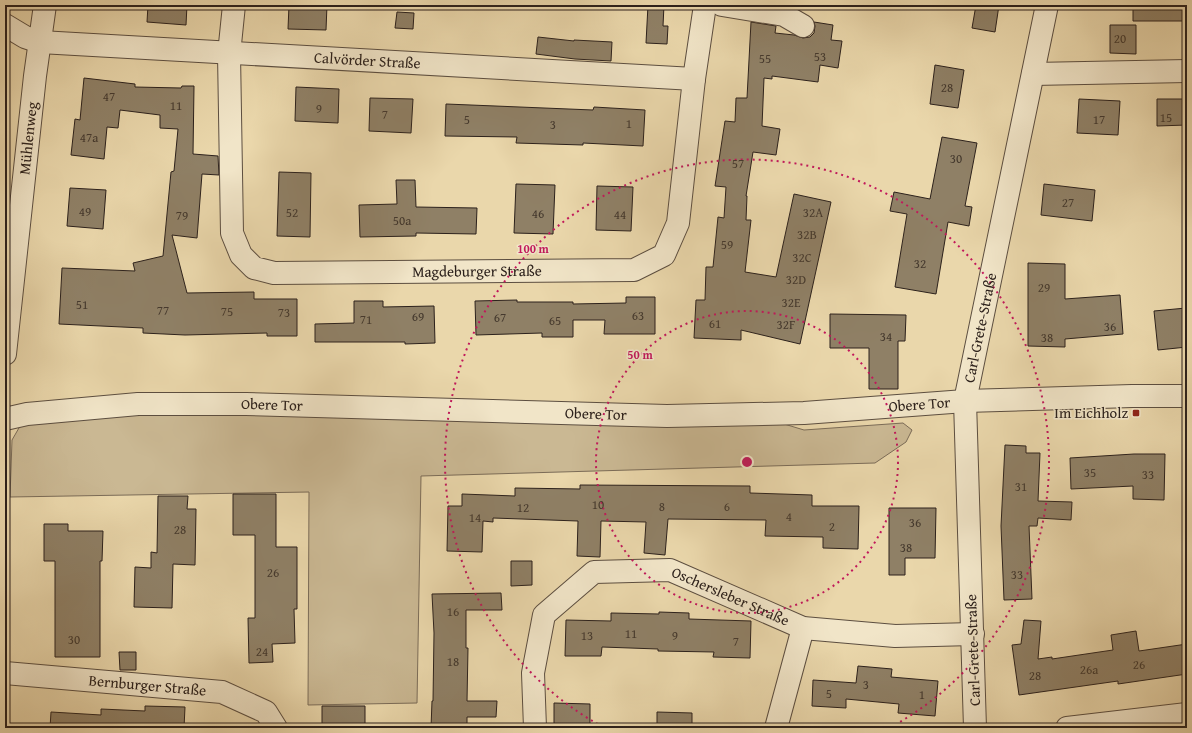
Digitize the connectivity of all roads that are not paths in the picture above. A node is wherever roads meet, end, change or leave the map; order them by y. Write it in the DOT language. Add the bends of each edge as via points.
graph roads {
  1 [pos="45,5"];
  2 [pos="234,5"];
  3 [pos="704,5"];
  4 [pos="722,5"];
  5 [pos="1047,5"];
  6 [pos="5,25"];
  7 [pos="803,26"];
  8 [pos="40,42"];
  9 [pos="229,54"];
  10 [pos="1187,71"];
  11 [pos="1033,74"];
  12 [pos="694,79"];
  13 [pos="5,354"];
  14 [pos="1187,396"];
  15 [pos="965,401"];
  16 [pos="5,419"];
  17 [pos="803,628"];
  18 [pos="973,634"];
  19 [pos="5,673"];
  20 [pos="1187,714"];
  21 [pos="276,728"];
  22 [pos="535,728"];
  23 [pos="776,728"];
  24 [pos="975,728"];
  25 [pos="1067,728"];
  1 -- 8 [label="street, Mühlenweg"];
  2 -- 9 [label="street, Magdeburger Straße"];
  3 -- 12 [label="street, Magdeburger Straße"];
  4 -- 7 [label="street" via="784,15"];
  5 -- 11 [label="street, Carl-Grete-Straße"];
  6 -- 8 [label="street"];
  8 -- 9 [label="street, Calvörder Straße"];
  8 -- 13 [label="street, Mühlenweg"];
  9 -- 12 [label="street, Calvörder Straße"];
  9 -- 12 [label="street, Magdeburger Straße" via="232,234 241,255 254,268 274,273 634,270 664,255 678,223"];
  10 -- 11 [label="street"];
  11 -- 15 [label="street, Carl-Grete-Straße"];
  14 -- 15 [label="street, Obere Tor"];
  15 -- 16 [label="street, Obere Tor" via="804,413 667,416 246,404 138,404 26,414"];
  15 -- 18 [label="street, Carl-Grete-Straße"];
  17 -- 18 [label="street, Oschersleber Straße" via="895,636"];
  17 -- 22 [label="street, Oschersleber Straße" via="670,570 594,572 544,615 532,673"];
  17 -- 23 [label="street"];
  18 -- 24 [label="street, Carl-Grete-Straße"];
  19 -- 21 [label="street, Bernburger Straße" via="222,692 266,712"];
  20 -- 25 [label="street"];
}
